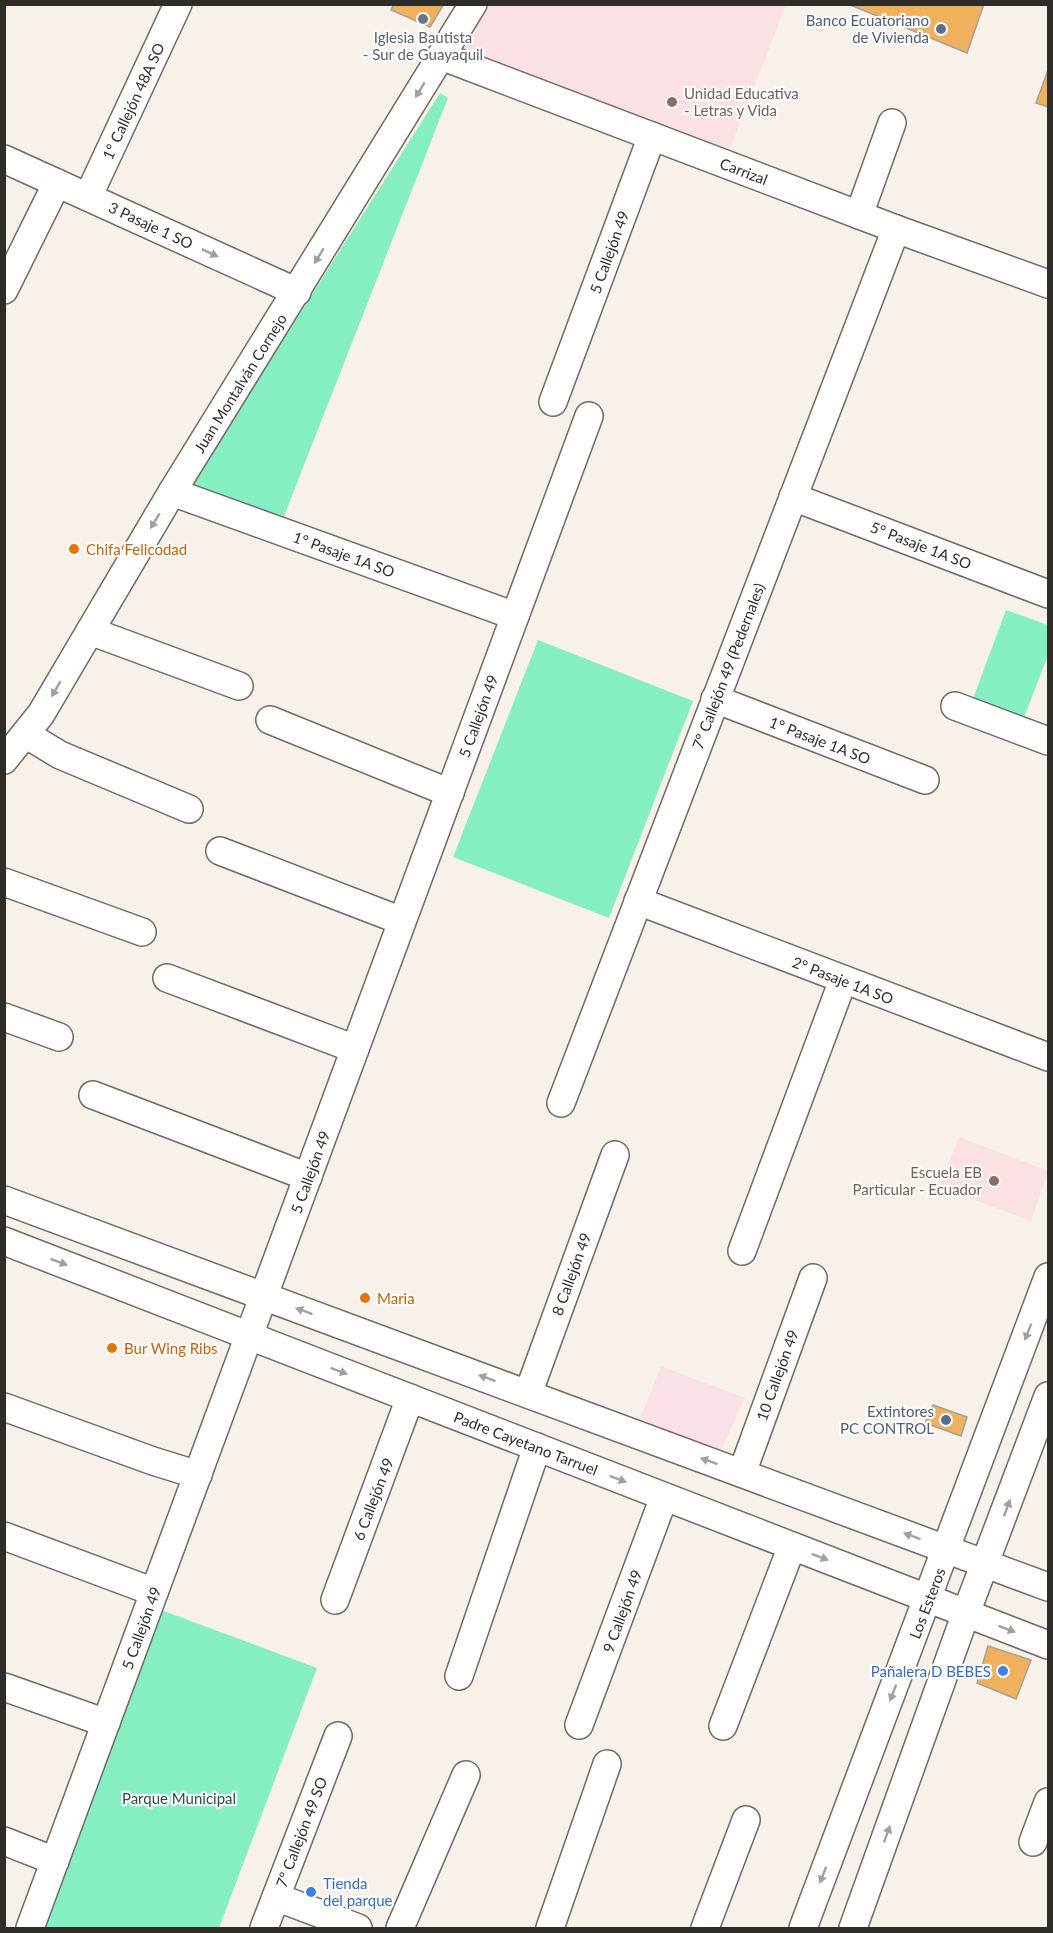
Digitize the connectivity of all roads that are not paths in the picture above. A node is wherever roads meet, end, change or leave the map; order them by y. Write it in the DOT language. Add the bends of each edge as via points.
graph roads {
  1 [pos="178,4"];
  2 [pos="473,4"];
  3 [pos="441,56"];
  4 [pos="892,123"];
  5 [pos="652,136"];
  6 [pos="4,159"];
  7 [pos="57,183"];
  8 [pos="88,197"];
  9 [pos="859,215"];
  10 [pos="896,229"];
  11 [pos="1048,284"];
  12 [pos="4,290"];
  13 [pos="297,292"];
  14 [pos="553,402"];
  15 [pos="589,416"];
  16 [pos="172,492"];
  17 [pos="793,496"];
  18 [pos="1048,594"];
  19 [pos="515,616"];
  20 [pos="90,632"];
  21 [pos="239,686"];
  22 [pos="715,699"];
  23 [pos="955,706"];
  24 [pos="270,720"];
  25 [pos="27,735"];
  26 [pos="1048,741"];
  27 [pos="4,760"];
  28 [pos="925,780"];
  29 [pos="450,793"];
  30 [pos="189,809"];
  31 [pos="220,851"];
  32 [pos="4,882"];
  33 [pos="638,901"];
  34 [pos="402,921"];
  35 [pos="142,932"];
  36 [pos="167,978"];
  37 [pos="843,980"];
  38 [pos="4,1017"];
  39 [pos="59,1037"];
  40 [pos="355,1049"];
  41 [pos="1048,1058"];
  42 [pos="93,1095"];
  43 [pos="561,1102"];
  44 [pos="615,1155"];
  45 [pos="308,1177"];
  46 [pos="4,1200"];
  47 [pos="4,1241"];
  48 [pos="741,1251"];
  49 [pos="1048,1277"];
  50 [pos="813,1278"];
  51 [pos="264,1296"];
  52 [pos="249,1336"];
  53 [pos="528,1394"];
  54 [pos="410,1398"];
  55 [pos="1047,1406"];
  56 [pos="4,1407"];
  57 [pos="537,1447"];
  58 [pos="742,1473"];
  59 [pos="198,1475"];
  60 [pos="664,1497"];
  61 [pos="4,1536"];
  62 [pos="792,1546"];
  63 [pos="947,1549"];
  64 [pos="986,1563"];
  65 [pos="1048,1587"];
  66 [pos="154,1592"];
  67 [pos="928,1599"];
  68 [pos="335,1600"];
  69 [pos="966,1613"];
  70 [pos="1048,1645"];
  71 [pos="459,1676"];
  72 [pos="4,1687"];
  73 [pos="106,1723"];
  74 [pos="579,1725"];
  75 [pos="723,1726"];
  76 [pos="338,1736"];
  77 [pos="607,1764"];
  78 [pos="466,1775"];
  79 [pos="1048,1802"];
  80 [pos="746,1820"];
  81 [pos="4,1841"];
  82 [pos="1033,1842"];
  83 [pos="55,1861"];
  84 [pos="276,1897"];
  85 [pos="30,1929"];
  86 [pos="264,1929"];
  87 [pos="358,1929"];
  88 [pos="400,1929"];
  89 [pos="550,1929"];
  90 [pos="705,1929"];
  91 [pos="803,1929"];
  92 [pos="853,1929"];
  1 -- 8 [label="street, 1° Callejón 48A SO"];
  2 -- 3 [label="street, Juan Montalván Cornejo"];
  3 -- 5 [label="street, Carrizal"];
  3 -- 13 [label="street, Juan Montalván Cornejo, one-way"];
  4 -- 9 [label="street"];
  5 -- 9 [label="street, Carrizal"];
  5 -- 14 [label="street, 5 Callejón 49"];
  6 -- 7 [label="street, 3 Pasaje 1 SO"];
  7 -- 8 [label="street, 3 Pasaje 1 SO"];
  7 -- 12 [label="street"];
  8 -- 13 [label="street, 3 Pasaje 1 SO, one-way"];
  9 -- 10 [label="street, Carrizal"];
  10 -- 11 [label="street, Carrizal"];
  10 -- 17 [label="street, 7° Callejón 49 (Pedernales)"];
  13 -- 16 [label="street, Juan Montalván Cornejo"];
  15 -- 19 [label="street, 5 Callejón 49"];
  16 -- 19 [label="street, 1° Pasaje 1A SO"];
  16 -- 20 [label="street, Juan Montalván Cornejo, one-way"];
  17 -- 18 [label="street, 5° Pasaje 1A SO"];
  17 -- 22 [label="street, 7° Callejón 49 (Pedernales)"];
  19 -- 29 [label="street, 5 Callejón 49"];
  20 -- 21 [label="street"];
  20 -- 25 [label="street, Juan Montalván Cornejo, one-way"];
  22 -- 28 [label="street, 1° Pasaje 1A SO"];
  22 -- 33 [label="street, 7° Callejón 49 (Pedernales)"];
  23 -- 26 [label="street"];
  24 -- 29 [label="street"];
  25 -- 27 [label="street, Juan Montalván Cornejo"];
  25 -- 30 [label="street" via="60,755"];
  29 -- 34 [label="street, 5 Callejón 49"];
  31 -- 34 [label="street"];
  32 -- 35 [label="street"];
  33 -- 37 [label="street, 2° Pasaje 1A SO"];
  33 -- 43 [label="street, 7° Callejón 49 (Pedernales)"];
  34 -- 40 [label="street, 5 Callejón 49"];
  36 -- 40 [label="street"];
  37 -- 41 [label="street, 2° Pasaje 1A SO"];
  37 -- 48 [label="street"];
  38 -- 39 [label="street"];
  40 -- 45 [label="street, 5 Callejón 49"];
  42 -- 45 [label="street"];
  44 -- 53 [label="street, 8 Callejón 49"];
  45 -- 51 [label="street, 5 Callejón 49"];
  46 -- 51 [label="street"];
  47 -- 52 [label="street, Padre Cayetano Tarruel, one-way"];
  49 -- 63 [label="street, Los Esteros, one-way"];
  50 -- 58 [label="street, 10 Callejón 49"];
  51 -- 52 [label="street, 5 Callejón 49"];
  53 -- 51 [label="street, one-way"];
  52 -- 54 [label="street, Padre Cayetano Tarruel, one-way"];
  52 -- 59 [label="street, 5 Callejón 49"];
  58 -- 53 [label="street, one-way"];
  54 -- 57 [label="street, Padre Cayetano Tarruel"];
  54 -- 68 [label="street, 6 Callejón 49"];
  64 -- 55 [label="street, one-way"];
  56 -- 59 [label="street"];
  57 -- 60 [label="street, Padre Cayetano Tarruel, one-way"];
  57 -- 71 [label="street"];
  63 -- 58 [label="street, one-way"];
  59 -- 66 [label="street, 5 Callejón 49"];
  60 -- 62 [label="street, Padre Cayetano Tarruel"];
  60 -- 74 [label="street, 9 Callejón 49"];
  61 -- 66 [label="street"];
  62 -- 67 [label="street, Padre Cayetano Tarruel, one-way"];
  62 -- 75 [label="street"];
  63 -- 64 [label="street"];
  63 -- 67 [label="street, Los Esteros"];
  64 -- 65 [label="street"];
  64 -- 69 [label="street"];
  66 -- 73 [label="street, 5 Callejón 49"];
  67 -- 69 [label="street, Padre Cayetano Tarruel"];
  67 -- 91 [label="street, Los Esteros, one-way"];
  69 -- 70 [label="street, Padre Cayetano Tarruel, one-way"];
  92 -- 69 [label="street, one-way"];
  72 -- 73 [label="street"];
  73 -- 83 [label="street, 5 Callejón 49"];
  76 -- 84 [label="street, 7º Callejón 49 SO"];
  77 -- 89 [label="street"];
  78 -- 88 [label="street"];
  79 -- 82 [label="street"];
  80 -- 90 [label="street"];
  81 -- 83 [label="street"];
  83 -- 85 [label="street, 5 Callejón 49"];
  84 -- 86 [label="street, 7º Callejón 49 SO"];
  84 -- 87 [label="street"];
}
